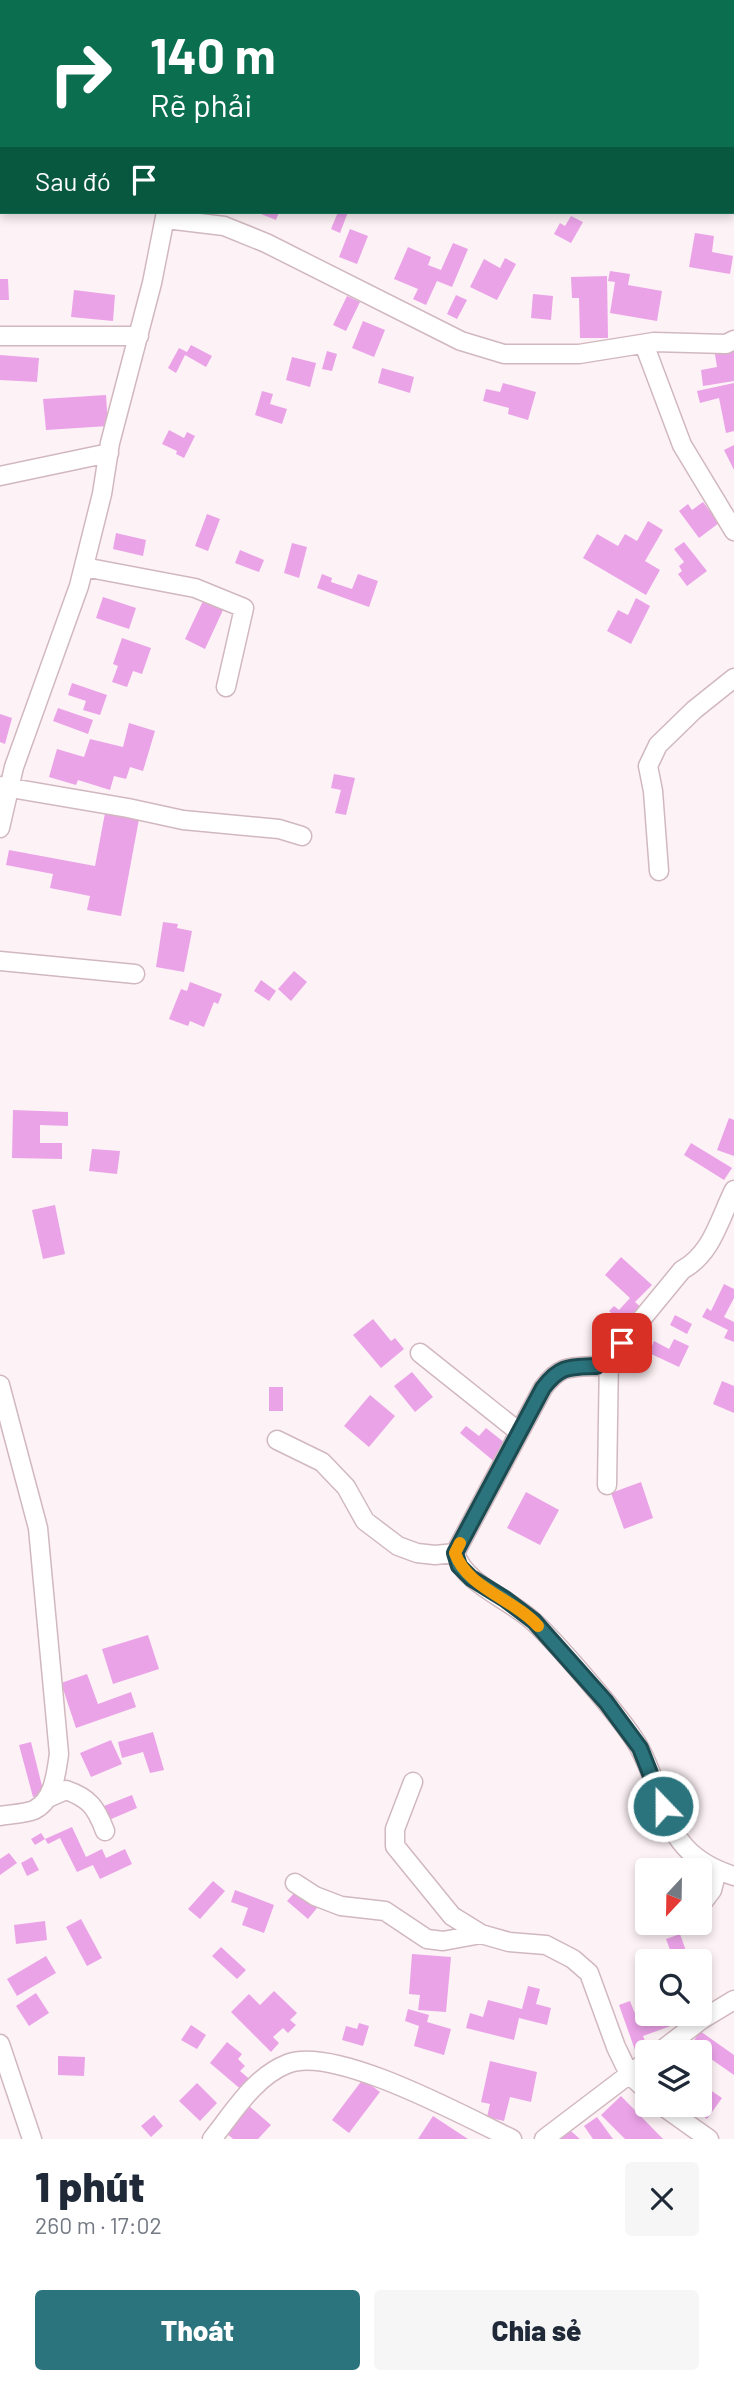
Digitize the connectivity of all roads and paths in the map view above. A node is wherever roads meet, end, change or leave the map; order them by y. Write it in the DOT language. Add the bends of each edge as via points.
graph roads {
  1 [pos="166,215"];
  2 [pos="0,336"];
  3 [pos="139,336"];
  4 [pos="734,340"];
  5 [pos="644,344"];
  6 [pos="108,453"];
  7 [pos="0,476"];
  8 [pos="734,531"];
  9 [pos="84,567"];
  10 [pos="734,678"];
  11 [pos="226,687"];
  12 [pos="4,787"];
  13 [pos="0,828"];
  14 [pos="302,835"];
  15 [pos="659,872"];
  16 [pos="0,961"];
  17 [pos="135,974"];
  18 [pos="734,1190"];
  19 [pos="420,1353"];
  20 [pos="609,1355"];
  21 [pos="0,1385"];
  22 [pos="520,1432"];
  23 [pos="277,1440"];
  24 [pos="607,1485"];
  25 [pos="455,1553"];
  26 [pos="413,1782"];
  27 [pos="48,1798"];
  28 [pos="0,1816"];
  29 [pos="105,1831"];
  30 [pos="726,1874"];
  31 [pos="295,1883"];
  32 [pos="712,1890"];
  33 [pos="481,1934"];
  34 [pos="734,2000"];
  35 [pos="675,2040"];
  36 [pos="0,2044"];
  37 [pos="635,2070"];
  38 [pos="629,2074"];
  39 [pos="635,2080"];
  40 [pos="678,2117"];
  41 [pos="32,2139"];
  42 [pos="212,2139"];
  43 [pos="512,2139"];
  44 [pos="544,2139"];
  45 [pos="709,2139"];
  1 -- 3 [label="street"];
  1 -- 5 [label="street" via="224,226 266,243 461,341 504,354 579,354"];
  2 -- 3 [label="street"];
  3 -- 6 [label="street"];
  4 -- 5 [label="street" via="726,344"];
  5 -- 8 [label="street" via="682,444"];
  6 -- 7 [label="street"];
  6 -- 9 [label="street"];
  9 -- 11 [label="street" via="195,588 240,605 245,610"];
  9 -- 12 [label="street" via="67,624"];
  10 -- 15 [label="street" via="659,745 649,766"];
  12 -- 13 [label="street"];
  12 -- 14 [label="street" via="183,820"];
  16 -- 17 [label="street"];
  18 -- 20 [label="street" via="704,1254 682,1270"];
  19 -- 22 [label="street"];
  20 -- 22 [label="street" via="597,1366 566,1367 553,1374"];
  20 -- 24 [label="street"];
  21 -- 27 [label="street" via="38,1528 59,1754"];
  22 -- 25 [label="street"];
  23 -- 25 [label="street" via="321,1462 346,1487 365,1521 398,1546 417,1553"];
  25 -- 30 [label="street" via="459,1566 471,1578 534,1621 606,1702 640,1748 678,1841 698,1860"];
  26 -- 33 [label="street" via="395,1829 395,1846 452,1916"];
  27 -- 28 [label="street" via="34,1810"];
  27 -- 29 [label="street" via="66,1790 83,1796 98,1812"];
  30 -- 32 [label="street"];
  31 -- 33 [label="street" via="341,1906 385,1911 427,1939"];
  33 -- 38 [label="street" via="546,1945 589,1973"];
  34 -- 35 [label="street"];
  36 -- 41 [label="street"];
  37 -- 38 [label="street"];
  38 -- 39 [label="street"];
  38 -- 44 [label="street"];
  40 -- 45 [label="street"];
  42 -- 43 [label="street" via="262,2079 286,2064 306,2059 409,2088"];
}
